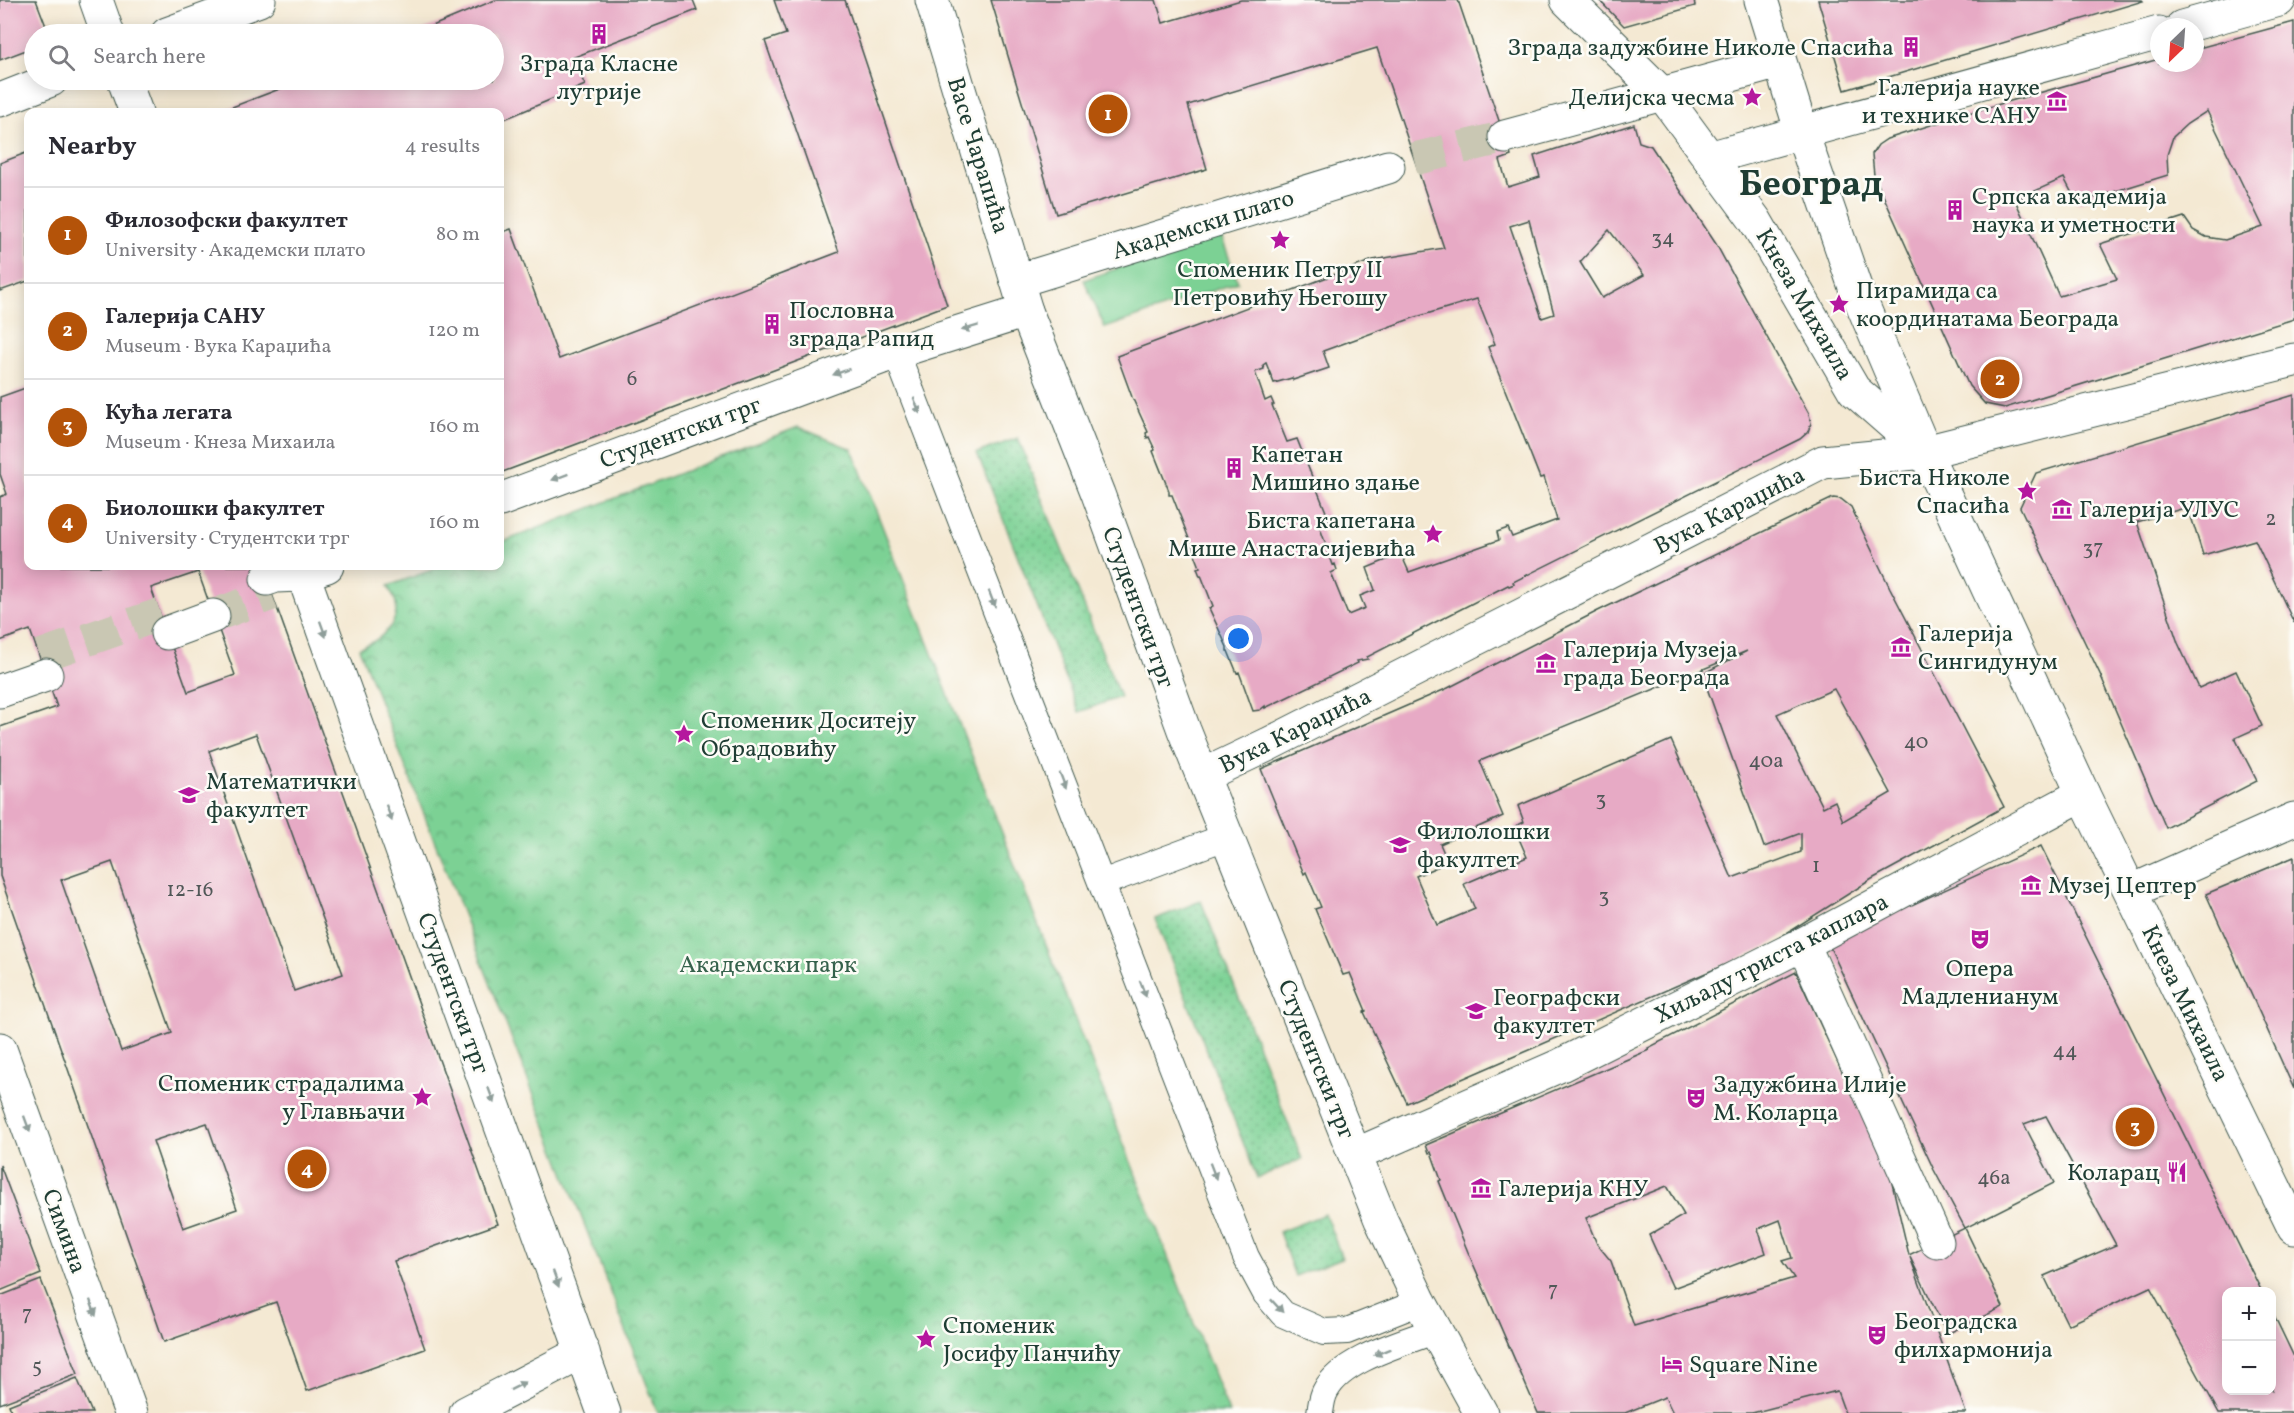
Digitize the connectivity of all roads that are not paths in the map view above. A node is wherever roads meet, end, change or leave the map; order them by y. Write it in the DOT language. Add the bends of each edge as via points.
graph roads {
  1 [pos="96,0"];
  2 [pos="259,0"];
  3 [pos="932,0"];
  4 [pos="1567,0"];
  5 [pos="1761,0"];
  6 [pos="2280,0"];
  7 [pos="2204,21"];
  8 [pos="104,24"];
  9 [pos="194,24"];
  10 [pos="2150,36"];
  11 [pos="1773,71"];
  12 [pos="26,90"];
  13 [pos="128,90"];
  14 [pos="1663,95"];
  15 [pos="0,100"];
  16 [pos="134,108"];
  17 [pos="1802,133"];
  18 [pos="1505,137"];
  19 [pos="1710,158"];
  20 [pos="1388,167"];
  21 [pos="1022,296"];
  22 [pos="896,352"];
  23 [pos="2294,360"];
  24 [pos="1925,452"];
  25 [pos="504,499"];
  26 [pos="307,570"];
  27 [pos="269,587"];
  28 [pos="210,607"];
  29 [pos="164,624"];
  30 [pos="0,670"];
  31 [pos="0,691"];
  32 [pos="1204,775"];
  33 [pos="2083,794"];
  34 [pos="2294,819"];
  35 [pos="1228,836"];
  36 [pos="1102,883"];
  37 [pos="2132,891"];
  38 [pos="1803,944"];
  39 [pos="0,1050"];
  40 [pos="1355,1155"];
  41 [pos="2294,1227"];
  42 [pos="1937,1242"];
  43 [pos="1420,1302"];
  44 [pos="1436,1330"];
  45 [pos="582,1352"];
  46 [pos="131,1413"];
  47 [pos="466,1413"];
  48 [pos="604,1413"];
  49 [pos="1320,1413"];
  50 [pos="1481,1413"];
  1 -- 8 [label="street"];
  2 -- 9 [label="street"];
  3 -- 21 [label="street, Васе Чарапића"];
  4 -- 14 [label="street, Кнеза Михаила"];
  5 -- 11 [label="street, Кнеза Михаила"];
  6 -- 7 [label="street"];
  10 -- 17 [label="street"];
  11 -- 14 [label="street" via="1719,86"];
  11 -- 17 [label="street, Кнеза Михаила"];
  12 -- 15 [label="street"];
  13 -- 16 [label="street"];
  14 -- 18 [label="street"];
  14 -- 19 [label="street, Кнеза Михаила"];
  17 -- 19 [label="street" via="1756,137"];
  17 -- 24 [label="street, Кнеза Михаила" via="1855,286"];
  19 -- 24 [label="street, Кнеза Михаила" via="1755,220 1854,390"];
  20 -- 21 [label="street, Академски плато"];
  21 -- 22 [label="street, Студентски трг, one-way"];
  21 -- 32 [label="street, Студентски трг"];
  22 -- 25 [label="street, Студентски трг, one-way"];
  22 -- 36 [label="lane, one-way"];
  23 -- 24 [label="street, Вука Караџића"];
  24 -- 32 [label="street, Вука Караџића" via="1823,462"];
  24 -- 33 [label="street, Кнеза Михаила"];
  26 -- 27 [label="street, Студентски трг" via="276,576"];
  26 -- 45 [label="street, Студентски трг, one-way"];
  28 -- 29 [label="street"];
  30 -- 31 [label="street" via="43,666"];
  32 -- 35 [label="street, Студентски трг"];
  33 -- 37 [label="street, Кнеза Михаила"];
  33 -- 38 [label="street, Хиљаду триста каплара"];
  34 -- 37 [label="street"];
  35 -- 36 [label="lane"];
  35 -- 40 [label="street, Студентски трг"];
  36 -- 43 [label="lane, one-way" via="1246,1257 1266,1294 1283,1314 1324,1332 1347,1331"];
  37 -- 41 [label="street, Кнеза Михаила"];
  38 -- 40 [label="street, Хиљаду триста каплара" via="1561,1065"];
  38 -- 42 [label="street"];
  39 -- 46 [label="street, Симина, one-way"];
  40 -- 43 [label="street, Студентски трг"];
  43 -- 44 [label="street, Студентски трг"];
  44 -- 49 [label="lane, one-way" via="1358,1361 1337,1375 1325,1391"];
  44 -- 50 [label="street, Студентски трг"];
  47 -- 45 [label="street, one-way"];
  45 -- 48 [label="street, Студентски трг"];
}
